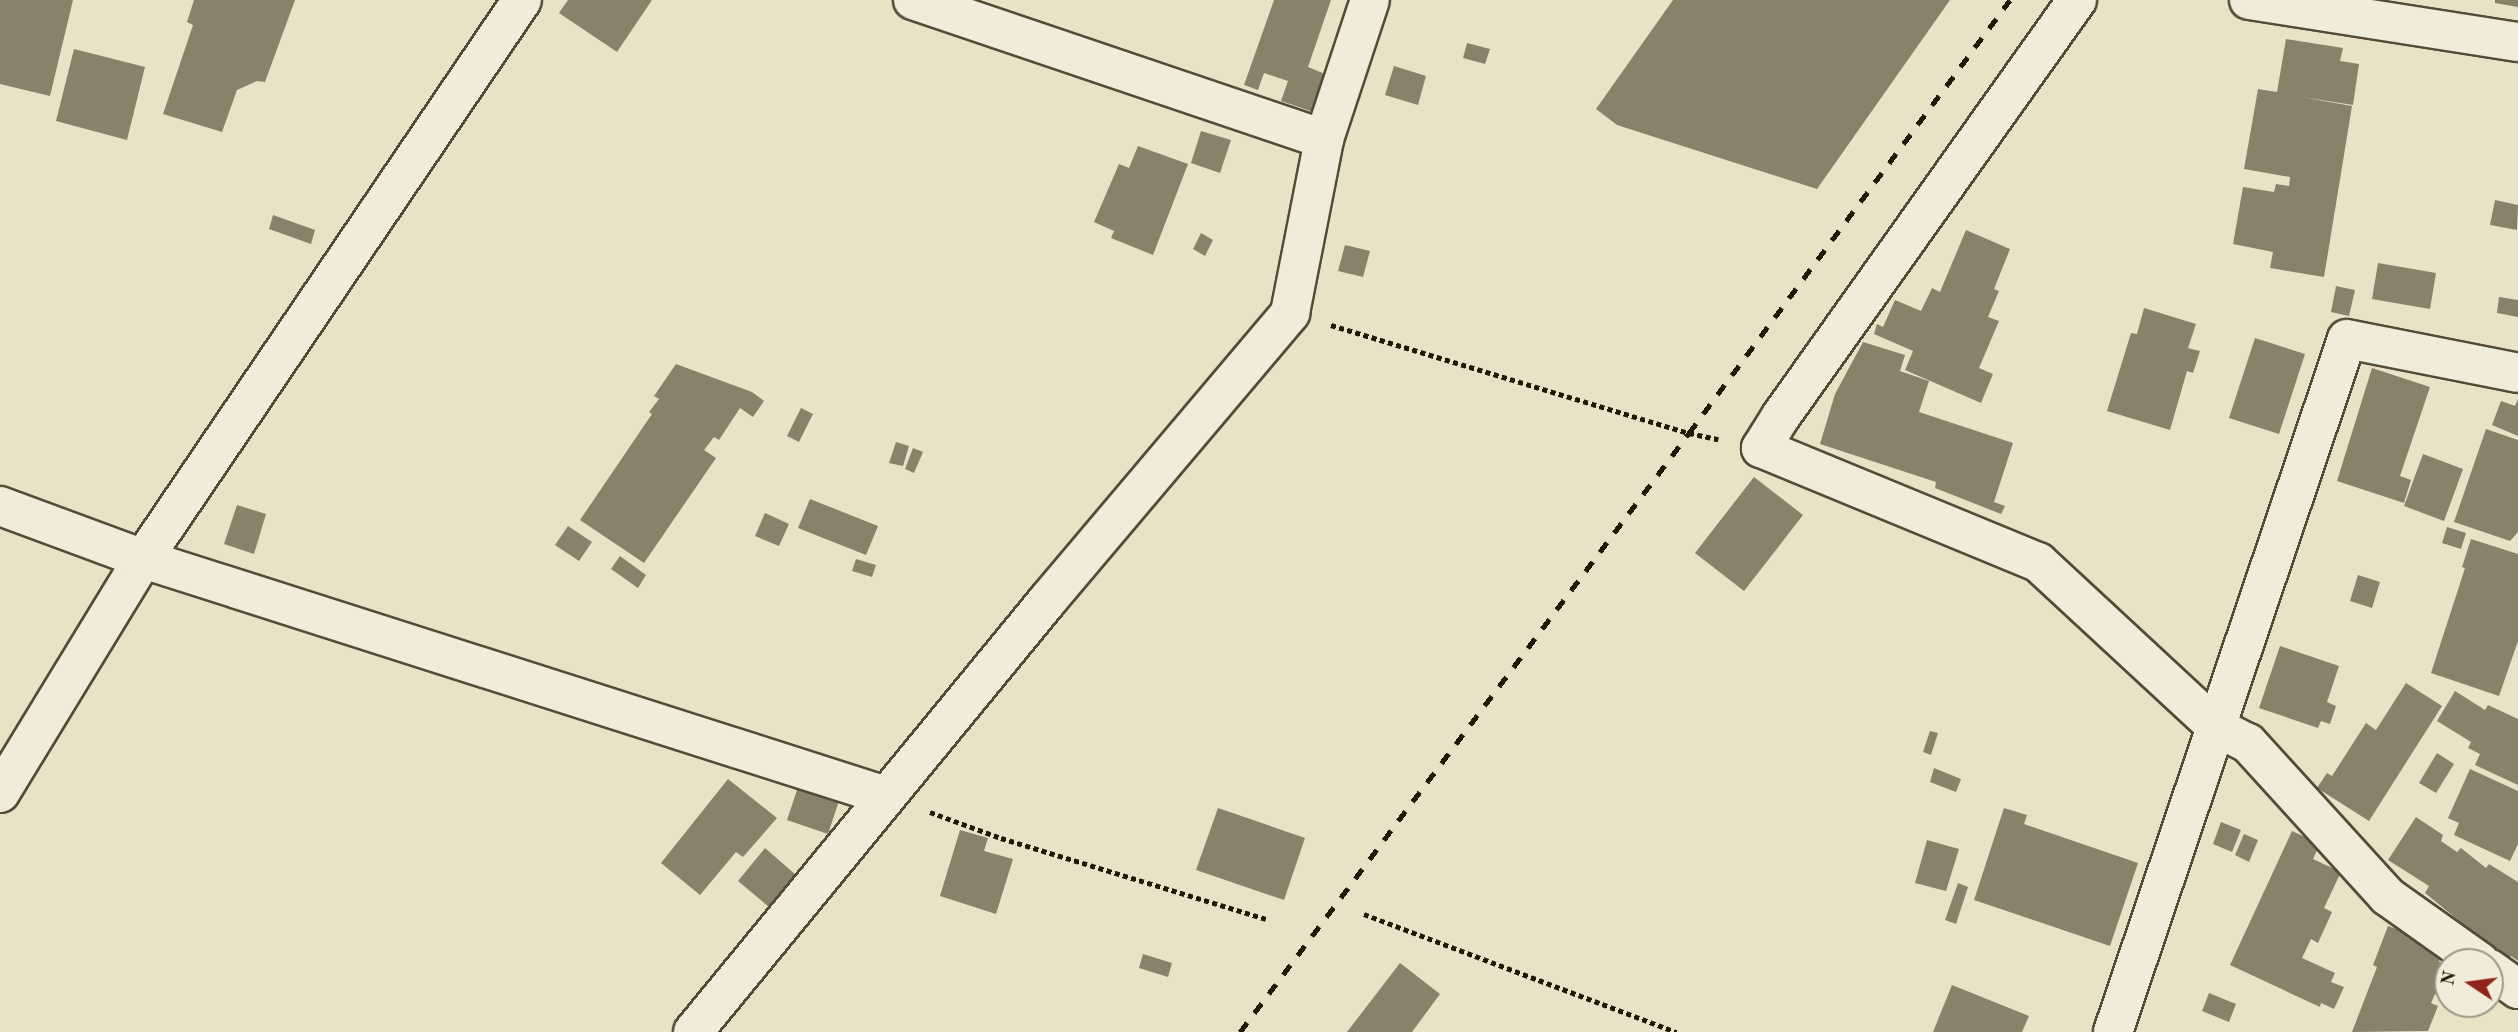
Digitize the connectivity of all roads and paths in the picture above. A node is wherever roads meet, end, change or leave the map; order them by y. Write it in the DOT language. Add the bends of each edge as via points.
graph roads {
  1 [pos="522,0"];
  2 [pos="913,0"];
  3 [pos="1370,0"];
  4 [pos="2077,0"];
  5 [pos="2249,0"];
  6 [pos="2518,42"];
  7 [pos="1324,139"];
  8 [pos="1290,313"];
  9 [pos="2518,373"];
  10 [pos="1761,448"];
  11 [pos="0,506"];
  12 [pos="143,559"];
  13 [pos="2216,727"];
  14 [pos="0,793"];
  15 [pos="886,796"];
  16 [pos="1364,914"];
  17 [pos="1266,919"];
  18 [pos="2460,948"];
  19 [pos="693,1032"];
  20 [pos="1676,1032"];
  21 [pos="2113,1032"];
  1 -- 12 [label="street"];
  2 -- 7 [label="street"];
  3 -- 7 [label="street"];
  4 -- 10 [label="street"];
  5 -- 6 [label="street"];
  7 -- 8 [label="street"];
  8 -- 10 [label="path" via="1689,433"];
  8 -- 15 [label="street"];
  9 -- 13 [label="street" via="2347,340"];
  10 -- 13 [label="street" via="2038,562"];
  11 -- 12 [label="street"];
  12 -- 14 [label="street"];
  12 -- 15 [label="street"];
  13 -- 18 [label="street" via="2248,743 2387,896"];
  13 -- 21 [label="street"];
  15 -- 17 [label="path" via="1001,838"];
  15 -- 19 [label="street"];
  16 -- 20 [label="path"];
}
